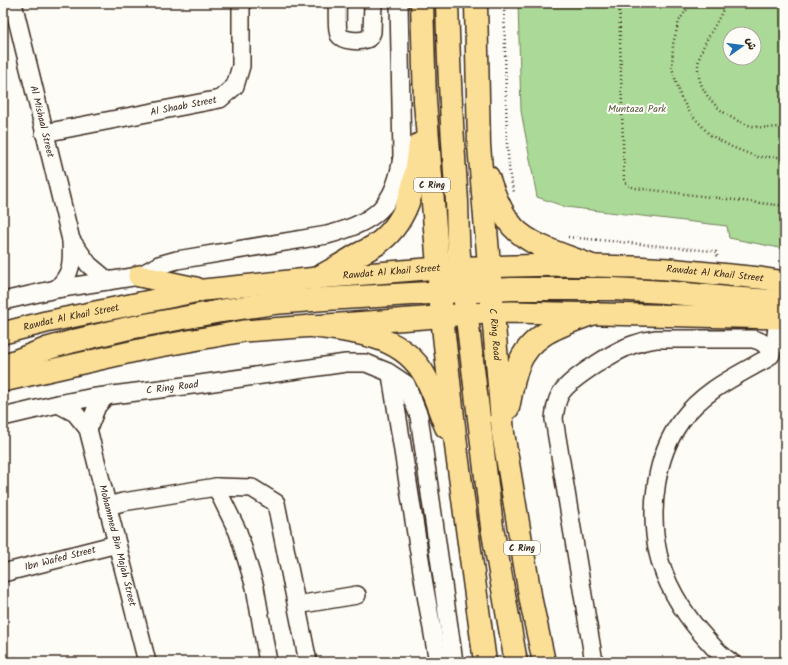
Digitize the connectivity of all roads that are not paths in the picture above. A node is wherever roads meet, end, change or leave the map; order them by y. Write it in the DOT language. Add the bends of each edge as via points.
graph roads {
  1 [pos="13,3"];
  2 [pos="242,3"];
  3 [pos="338,3"];
  4 [pos="422,3"];
  5 [pos="447,3"];
  6 [pos="476,3"];
  7 [pos="373,17"];
  8 [pos="399,17"];
  9 [pos="426,101"];
  10 [pos="44,133"];
  11 [pos="478,145"];
  12 [pos="71,240"];
  13 [pos="489,266"];
  14 [pos="592,266"];
  15 [pos="461,267"];
  16 [pos="438,268"];
  17 [pos="139,276"];
  18 [pos="317,278"];
  19 [pos="108,281"];
  20 [pos="785,282"];
  21 [pos="56,289"];
  22 [pos="204,290"];
  23 [pos="490,290"];
  24 [pos="440,292"];
  25 [pos="465,292"];
  26 [pos="3,301"];
  27 [pos="783,312"];
  28 [pos="492,313"];
  29 [pos="594,313"];
  30 [pos="467,314"];
  31 [pos="442,317"];
  32 [pos="312,326"];
  33 [pos="3,333"];
  34 [pos="771,355"];
  35 [pos="3,366"];
  36 [pos="391,375"];
  37 [pos="3,381"];
  38 [pos="106,396"];
  39 [pos="58,404"];
  40 [pos="3,417"];
  41 [pos="88,429"];
  42 [pos="503,433"];
  43 [pos="457,454"];
  44 [pos="216,487"];
  45 [pos="108,506"];
  46 [pos="118,544"];
  47 [pos="3,573"];
  48 [pos="356,595"];
  49 [pos="297,605"];
  50 [pos="480,631"];
  51 [pos="147,662"];
  52 [pos="268,662"];
  53 [pos="308,662"];
  54 [pos="438,662"];
  55 [pos="454,662"];
  56 [pos="474,662"];
  57 [pos="485,662"];
  58 [pos="516,662"];
  59 [pos="544,662"];
  60 [pos="594,662"];
  61 [pos="731,662"];
  1 -- 10 [label="street, Al Mishaal Street"];
  2 -- 10 [label="street, Al Shaab Street" via="241,66 235,86 220,99"];
  3 -- 7 [label="street" via="338,31 343,39 367,39 372,35"];
  4 -- 9 [label="highway, C Ring"];
  5 -- 15 [label="highway"];
  6 -- 11 [label="highway, C Ring Road / C Ring"];
  7 -- 8 [label="street"];
  8 -- 17 [label="street" via="402,156 400,174 386,202 369,219 344,231 327,235 177,260 159,265"];
  9 -- 16 [label="highway, C Ring"];
  9 -- 18 [label="highway" via="413,187 400,219 380,242"];
  10 -- 12 [label="street, Al Mishaal Street"];
  11 -- 13 [label="highway, C Ring Road / C Ring"];
  11 -- 14 [label="highway" via="500,208 513,227 533,242"];
  12 -- 19 [label="street, Al Mishaal Street" via="89,265"];
  12 -- 21 [label="street, Al Mishaal Street" via="72,257 68,275"];
  13 -- 14 [label="main road, Rawdat Al Khail Street"];
  13 -- 15 [label="main road, Rawdat Al Khail Street"];
  13 -- 23 [label="highway, C Ring Road / C Ring"];
  13 -- 25 [label="highway" via="482,282"];
  14 -- 20 [label="main road, Rawdat Al Khail Street" via="668,268"];
  15 -- 16 [label="main road, Rawdat Al Khail Street"];
  15 -- 25 [label="highway"];
  16 -- 18 [label="main road, Rawdat Al Khail Street"];
  16 -- 24 [label="highway, C Ring"];
  16 -- 25 [label="highway" via="456,277"];
  17 -- 19 [label="street"];
  17 -- 22 [label="main road"];
  18 -- 22 [label="main road, Rawdat Al Khail Street"];
  19 -- 21 [label="street"];
  21 -- 26 [label="street"];
  22 -- 33 [label="main road, Rawdat Al Khail Street"];
  23 -- 25 [label="highway"];
  23 -- 27 [label="highway" via="613,289 664,292 728,298"];
  23 -- 28 [label="highway, C Ring Road / C Ring"];
  24 -- 25 [label="highway"];
  24 -- 31 [label="highway, C Ring"];
  24 -- 35 [label="highway" via="282,303 180,317 74,341"];
  25 -- 28 [label="highway" via="476,307"];
  25 -- 30 [label="highway"];
  25 -- 31 [label="highway" via="447,301"];
  27 -- 29 [label="main road"];
  27 -- 34 [label="street"];
  28 -- 29 [label="main road"];
  28 -- 30 [label="main road"];
  28 -- 42 [label="highway, C Ring Road / C Ring"];
  29 -- 42 [label="highway" via="549,331 529,345 515,374"];
  30 -- 31 [label="main road"];
  30 -- 58 [label="highway" via="492,527"];
  31 -- 32 [label="main road"];
  31 -- 43 [label="highway, C Ring"];
  32 -- 37 [label="main road" via="218,335"];
  32 -- 43 [label="highway" via="376,337 407,353 425,376"];
  34 -- 60 [label="street" via="764,343 753,339 644,341 612,355 570,382 561,393 554,419"];
  34 -- 61 [label="street" via="713,389 711,398 695,404 680,422 661,464 656,494 656,539 665,574 684,611 710,644"];
  36 -- 38 [label="street, C Ring Road" via="366,363 346,363"];
  36 -- 54 [label="street"];
  36 -- 55 [label="street, C Ring Road" via="406,384 419,416"];
  38 -- 39 [label="street"];
  38 -- 41 [label="street" via="97,406"];
  39 -- 40 [label="street"];
  39 -- 41 [label="street, Mohammed Bin Majah Street" via="75,413"];
  41 -- 45 [label="street, Mohammed Bin Majah Street"];
  42 -- 59 [label="highway, C Ring Road / C Ring" via="531,601"];
  43 -- 50 [label="highway, C Ring"];
  44 -- 45 [label="street"];
  44 -- 49 [label="street" via="252,488 276,503"];
  44 -- 52 [label="street" via="238,532 255,587"];
  45 -- 46 [label="street, Mohammed Bin Majah Street"];
  46 -- 47 [label="street, Ibn Wafed Street"];
  46 -- 51 [label="street, Mohammed Bin Majah Street"];
  48 -- 49 [label="street"];
  49 -- 53 [label="street"];
  50 -- 56 [label="highway"];
  50 -- 57 [label="highway, C Ring"];
}
